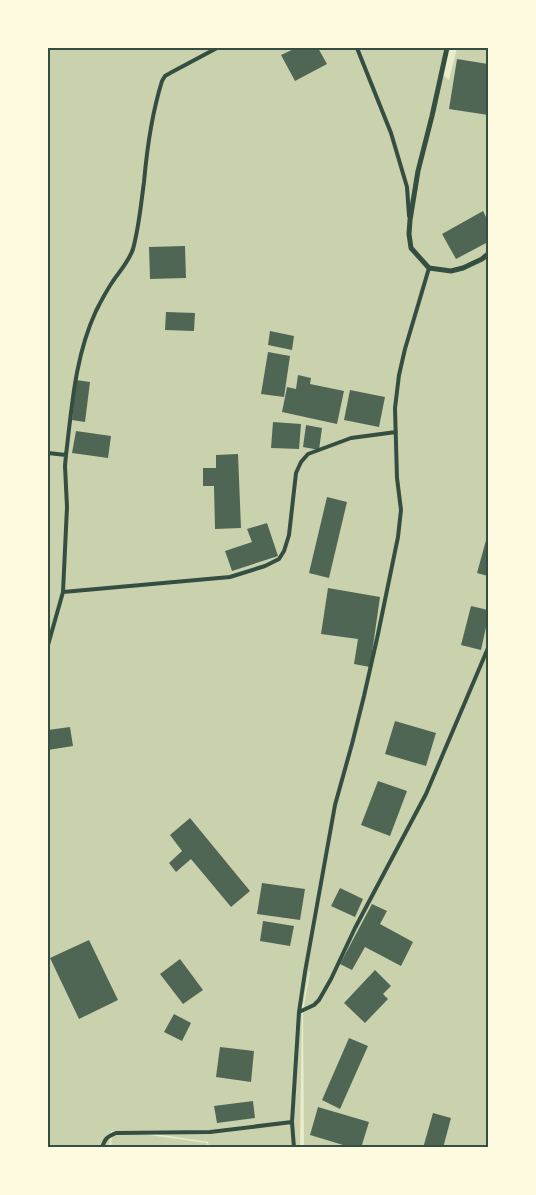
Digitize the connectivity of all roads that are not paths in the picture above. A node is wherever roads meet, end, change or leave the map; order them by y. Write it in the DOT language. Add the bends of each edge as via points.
graph roads {
  1 [pos="217,48"];
  2 [pos="357,48"];
  3 [pos="447,48"];
  4 [pos="410,220"];
  5 [pos="488,254"];
  6 [pos="429,268"];
  7 [pos="396,432"];
  8 [pos="48,453"];
  9 [pos="66,455"];
  10 [pos="63,592"];
  11 [pos="48,646"];
  12 [pos="488,648"];
  13 [pos="299,1012"];
  14 [pos="292,1122"];
  15 [pos="102,1148"];
  16 [pos="294,1148"];
  1 -- 9 [label="lane" via="165,76 162,81 133,246 96,311 85,340 77,368"];
  2 -- 4 [label="lane" via="391,133 407,187"];
  3 -- 4 [label="street"];
  4 -- 6 [label="street" via="411,248"];
  5 -- 6 [label="street" via="452,271"];
  6 -- 7 [label="lane" via="399,375"];
  7 -- 10 [label="lane" via="351,438 304,458 296,473 289,535 284,551 265,566 230,577"];
  7 -- 13 [label="lane" via="400,510 398,537 364,696 335,805"];
  8 -- 9 [label="lane"];
  9 -- 10 [label="lane"];
  10 -- 11 [label="lane"];
  12 -- 13 [label="lane" via="426,794 331,980 319,1000"];
  13 -- 14 [label="lane"];
  14 -- 15 [label="lane" via="210,1132 116,1133 108,1136"];
  14 -- 16 [label="lane"];
}
